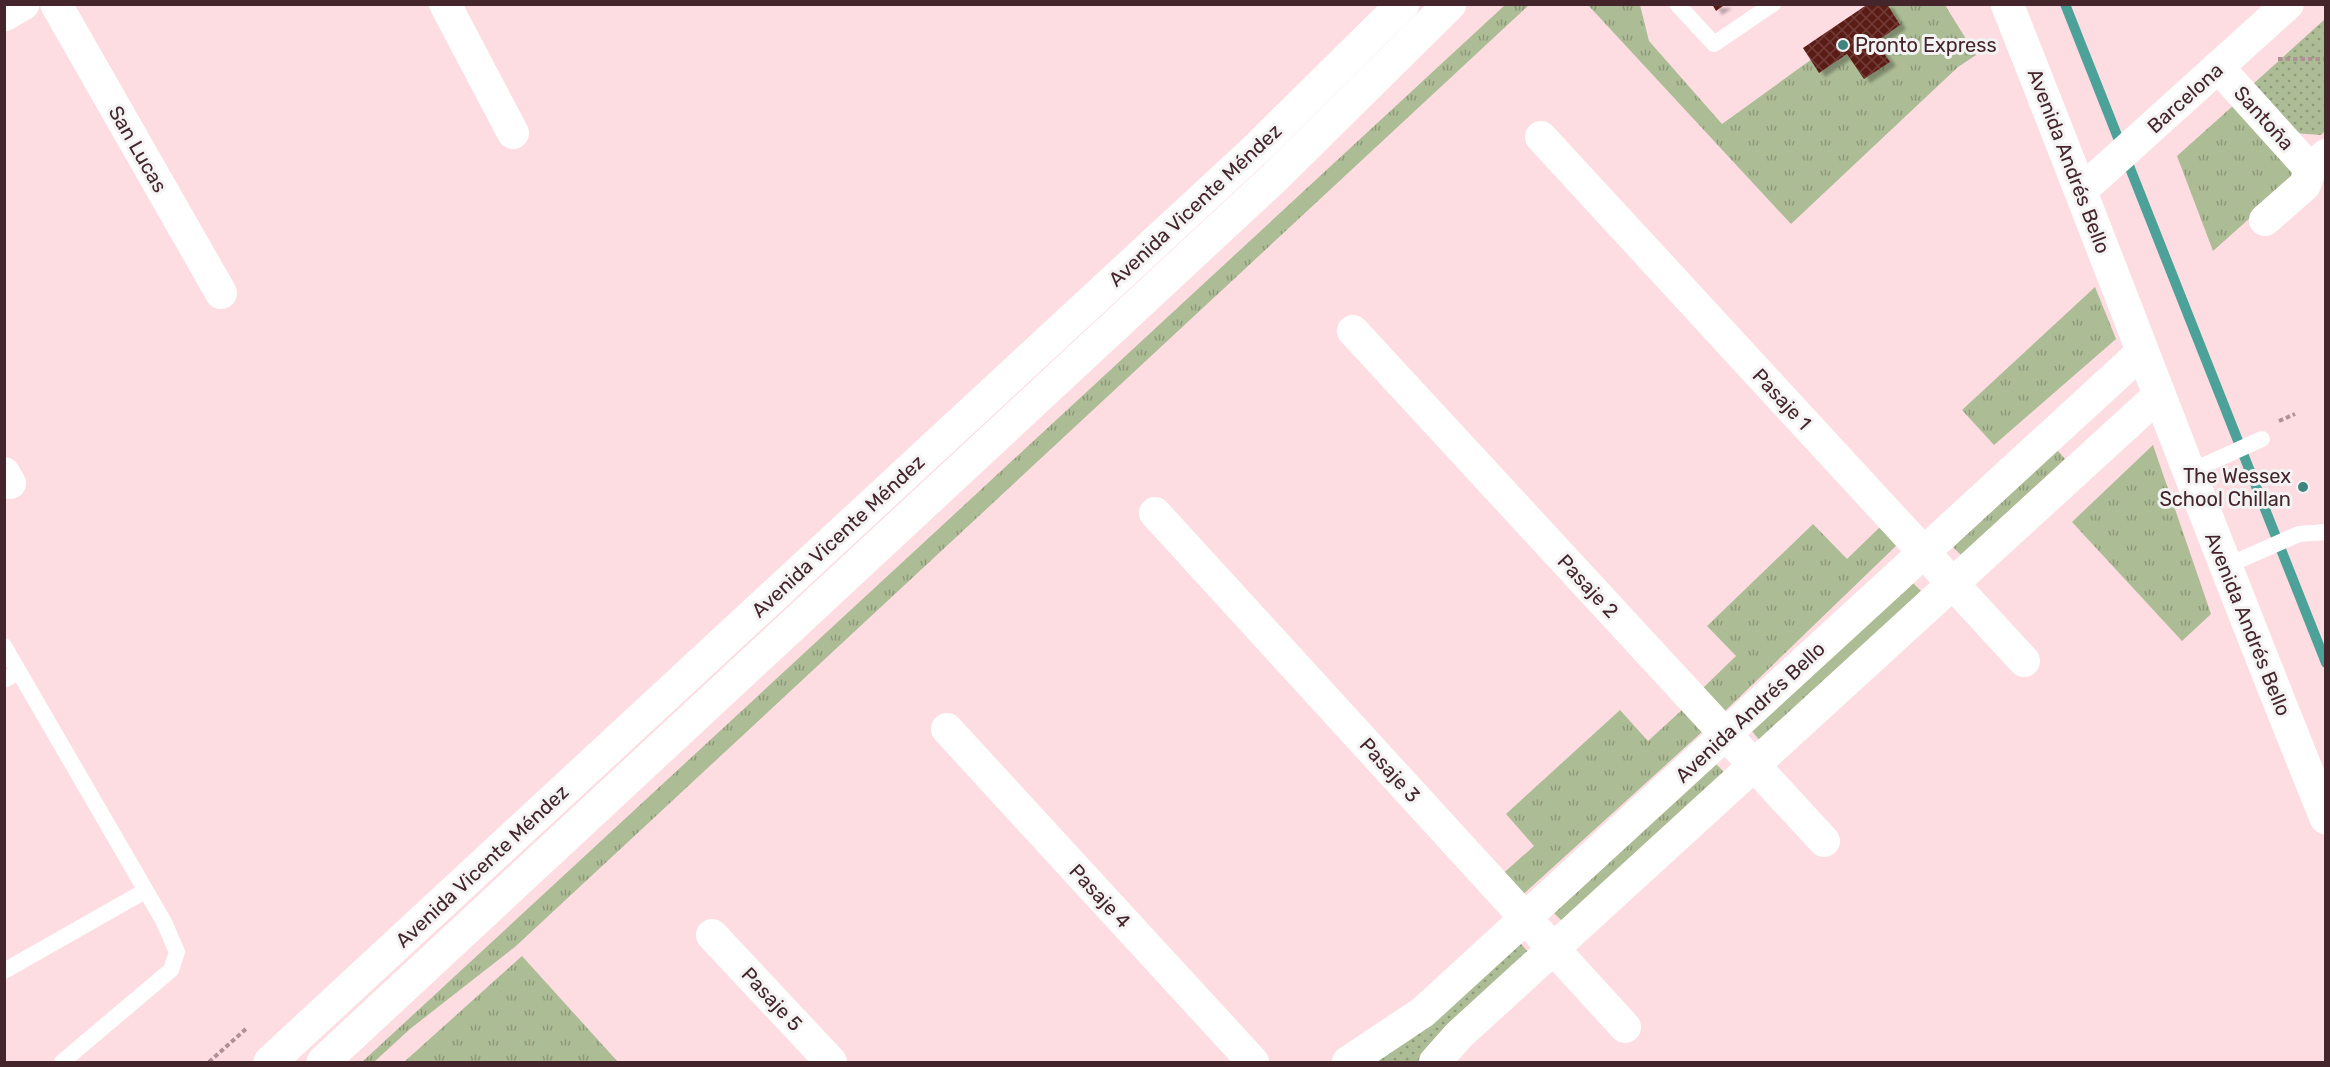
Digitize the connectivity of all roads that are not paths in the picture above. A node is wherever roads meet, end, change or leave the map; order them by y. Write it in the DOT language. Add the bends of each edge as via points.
graph roads {
  1 [pos="23,4"];
  2 [pos="56,4"];
  3 [pos="445,4"];
  4 [pos="1403,4"];
  5 [pos="1450,4"];
  6 [pos="1677,4"];
  7 [pos="1773,4"];
  8 [pos="2007,4"];
  9 [pos="2288,4"];
  10 [pos="4,15"];
  11 [pos="2218,68"];
  12 [pos="513,133"];
  13 [pos="1541,137"];
  14 [pos="2318,162"];
  15 [pos="2081,191"];
  16 [pos="2265,220"];
  17 [pos="220,293"];
  18 [pos="1353,331"];
  19 [pos="2143,351"];
  20 [pos="2159,395"];
  21 [pos="2262,439"];
  22 [pos="2189,472"];
  23 [pos="1155,513"];
  24 [pos="2325,532"];
  25 [pos="1924,552"];
  26 [pos="2224,567"];
  27 [pos="1953,584"];
  28 [pos="4,646"];
  29 [pos="2024,661"];
  30 [pos="12,676"];
  31 [pos="946,729"];
  32 [pos="1726,735"];
  33 [pos="1754,765"];
  34 [pos="2325,818"];
  35 [pos="1824,841"];
  36 [pos="145,891"];
  37 [pos="1526,919"];
  38 [pos="712,935"];
  39 [pos="1553,948"];
  40 [pos="4,971"];
  41 [pos="1625,1028"];
  42 [pos="62,1062"];
  43 [pos="270,1062"];
  44 [pos="323,1062"];
  45 [pos="831,1062"];
  46 [pos="1253,1062"];
  47 [pos="1348,1062"];
  48 [pos="1435,1062"];
  1 -- 10 [label="main road"];
  2 -- 17 [label="street, San Lucas"];
  3 -- 12 [label="street"];
  4 -- 43 [label="main road, Avenida Vicente Méndez" via="1255,150"];
  5 -- 44 [label="main road, Avenida Vicente Méndez" via="1275,177"];
  6 -- 7 [label="lane" via="1714,44"];
  8 -- 15 [label="main road, Avenida Andrés Bello"];
  9 -- 11 [label="street, Barcelona"];
  11 -- 14 [label="street, Santoña"];
  11 -- 15 [label="street, Barcelona"];
  13 -- 25 [label="street, Pasaje 1"];
  14 -- 16 [label="street, Santoña" via="2305,185"];
  15 -- 19 [label="main road, Avenida Andrés Bello"];
  18 -- 32 [label="street, Pasaje 2"];
  19 -- 20 [label="main road, Avenida Andrés Bello"];
  19 -- 25 [label="street, Avenida Andrés Bello"];
  20 -- 22 [label="main road, Avenida Andrés Bello"];
  20 -- 27 [label="street, Avenida Andrés Bello"];
  21 -- 22 [label="lane"];
  22 -- 26 [label="main road, Avenida Andrés Bello"];
  23 -- 37 [label="street, Pasaje 3"];
  24 -- 26 [label="lane" via="2299,534"];
  25 -- 27 [label="street, Pasaje 1"];
  25 -- 32 [label="street, Avenida Andrés Bello"];
  26 -- 34 [label="main road, Avenida Andrés Bello"];
  27 -- 29 [label="street, Pasaje 1"];
  27 -- 33 [label="street, Avenida Andrés Bello"];
  28 -- 30 [label="lane"];
  30 -- 36 [label="lane"];
  31 -- 46 [label="street, Pasaje 4"];
  32 -- 33 [label="street, Pasaje 2"];
  32 -- 37 [label="street, Avenida Andrés Bello"];
  33 -- 35 [label="street, Pasaje 2"];
  33 -- 39 [label="street, Avenida Andrés Bello"];
  36 -- 40 [label="lane"];
  36 -- 42 [label="lane" via="177,952 171,970"];
  37 -- 39 [label="street, Pasaje 3"];
  37 -- 47 [label="street, Avenida Andrés Bello" via="1423,1012"];
  38 -- 45 [label="street, Pasaje 5"];
  39 -- 41 [label="street, Pasaje 3"];
  39 -- 48 [label="street, Avenida Andrés Bello"];
}
